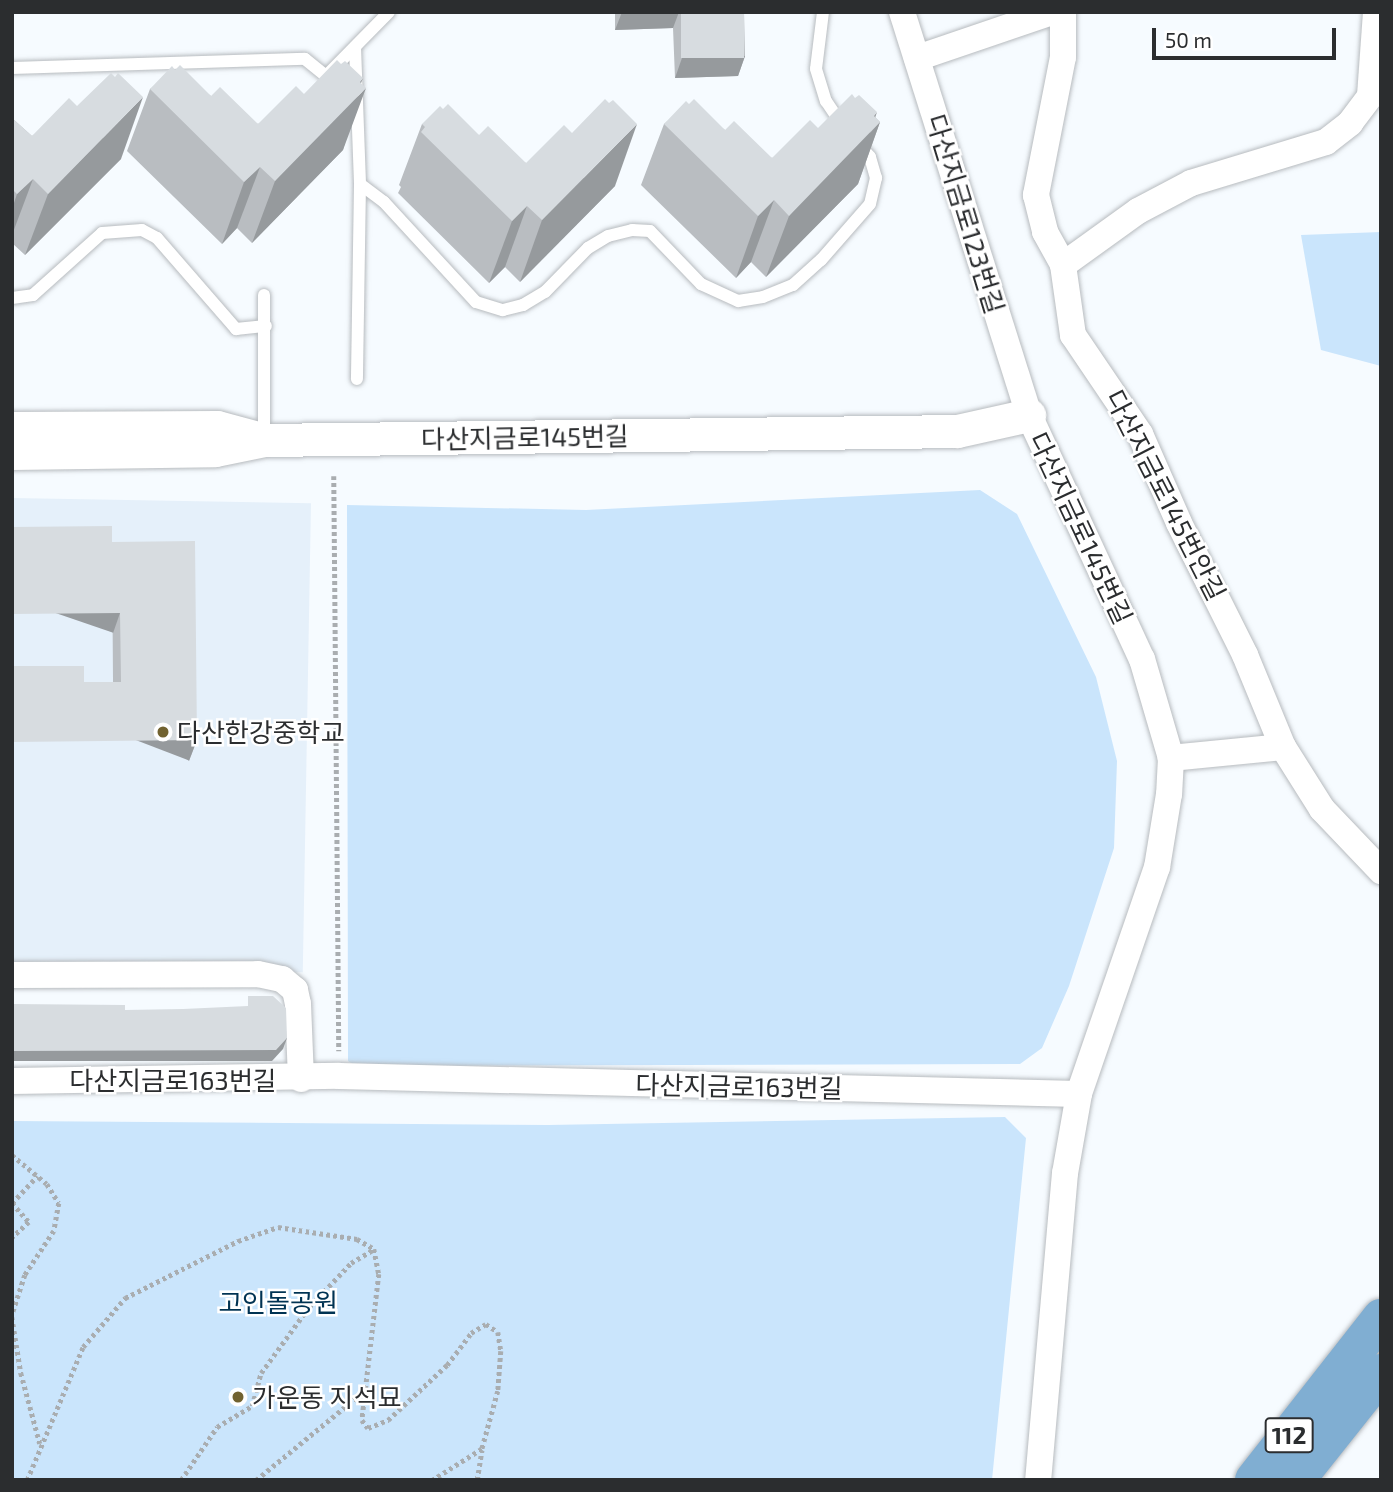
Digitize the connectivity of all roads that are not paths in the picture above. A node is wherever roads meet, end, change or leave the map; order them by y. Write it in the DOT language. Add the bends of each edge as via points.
graph roads {
  1 [pos="389,12"];
  2 [pos="823,12"];
  3 [pos="902,12"];
  4 [pos="1052,12"];
  5 [pos="1063,12"];
  6 [pos="1376,12"];
  7 [pos="355,47"];
  8 [pos="917,58"];
  9 [pos="12,68"];
  10 [pos="1375,98"];
  11 [pos="360,184"];
  12 [pos="1063,265"];
  13 [pos="264,295"];
  14 [pos="12,298"];
  15 [pos="265,326"];
  16 [pos="357,379"];
  17 [pos="1029,415"];
  18 [pos="12,428"];
  19 [pos="264,440"];
  20 [pos="12,453"];
  21 [pos="1283,747"];
  22 [pos="1171,758"];
  23 [pos="1381,870"];
  24 [pos="12,975"];
  25 [pos="301,1079"];
  26 [pos="12,1081"];
  27 [pos="1079,1094"];
  28 [pos="1381,1318"];
  29 [pos="1381,1373"];
  30 [pos="1038,1480"];
  31 [pos="1254,1480"];
  32 [pos="1296,1480"];
  1 -- 7 [label="lane"];
  2 -- 11 [label="lane" via="816,69 826,101 870,157 876,178 870,204 821,260 793,285 763,297 738,301 701,284 650,231 632,230 608,236 588,248 545,292 503,310 476,302 384,202"];
  3 -- 8 [label="street, 다산지금로123번길"];
  4 -- 8 [label="street"];
  5 -- 12 [label="street, 다산지금로145번안길" via="1063,57 1037,195 1045,232"];
  6 -- 10 [label="street"];
  7 -- 9 [label="lane" via="321,80 305,59"];
  7 -- 11 [label="lane"];
  8 -- 17 [label="street, 다산지금로123번길"];
  10 -- 12 [label="street" via="1326,142 1191,183 1138,211"];
  11 -- 16 [label="lane"];
  12 -- 21 [label="street, 다산지금로145번안길" via="1073,335 1140,434 1240,643"];
  13 -- 15 [label="lane"];
  14 -- 15 [label="lane" via="33,295 102,233 142,230 157,238 236,329"];
  15 -- 19 [label="lane"];
  17 -- 19 [label="street, 다산지금로145번길" via="957,431"];
  17 -- 22 [label="street, 다산지금로145번길" via="1142,659"];
  18 -- 19 [label="street, 다산지금로145번길" via="217,427"];
  19 -- 20 [label="street, 다산지금로145번길" via="215,450"];
  21 -- 22 [label="street"];
  21 -- 23 [label="street, 다산지금로145번안길" via="1322,809"];
  22 -- 27 [label="street, 다산지금로145번길" via="1157,867"];
  24 -- 25 [label="street" via="258,974 282,979 295,990 298,1004"];
  25 -- 26 [label="street, 다산지금로163번길"];
  25 -- 27 [label="street, 다산지금로163번길" via="339,1076"];
  27 -- 30 [label="street" via="1065,1173"];
  28 -- 31 [label="highway, 112"];
  29 -- 32 [label="highway, 112"];
}
